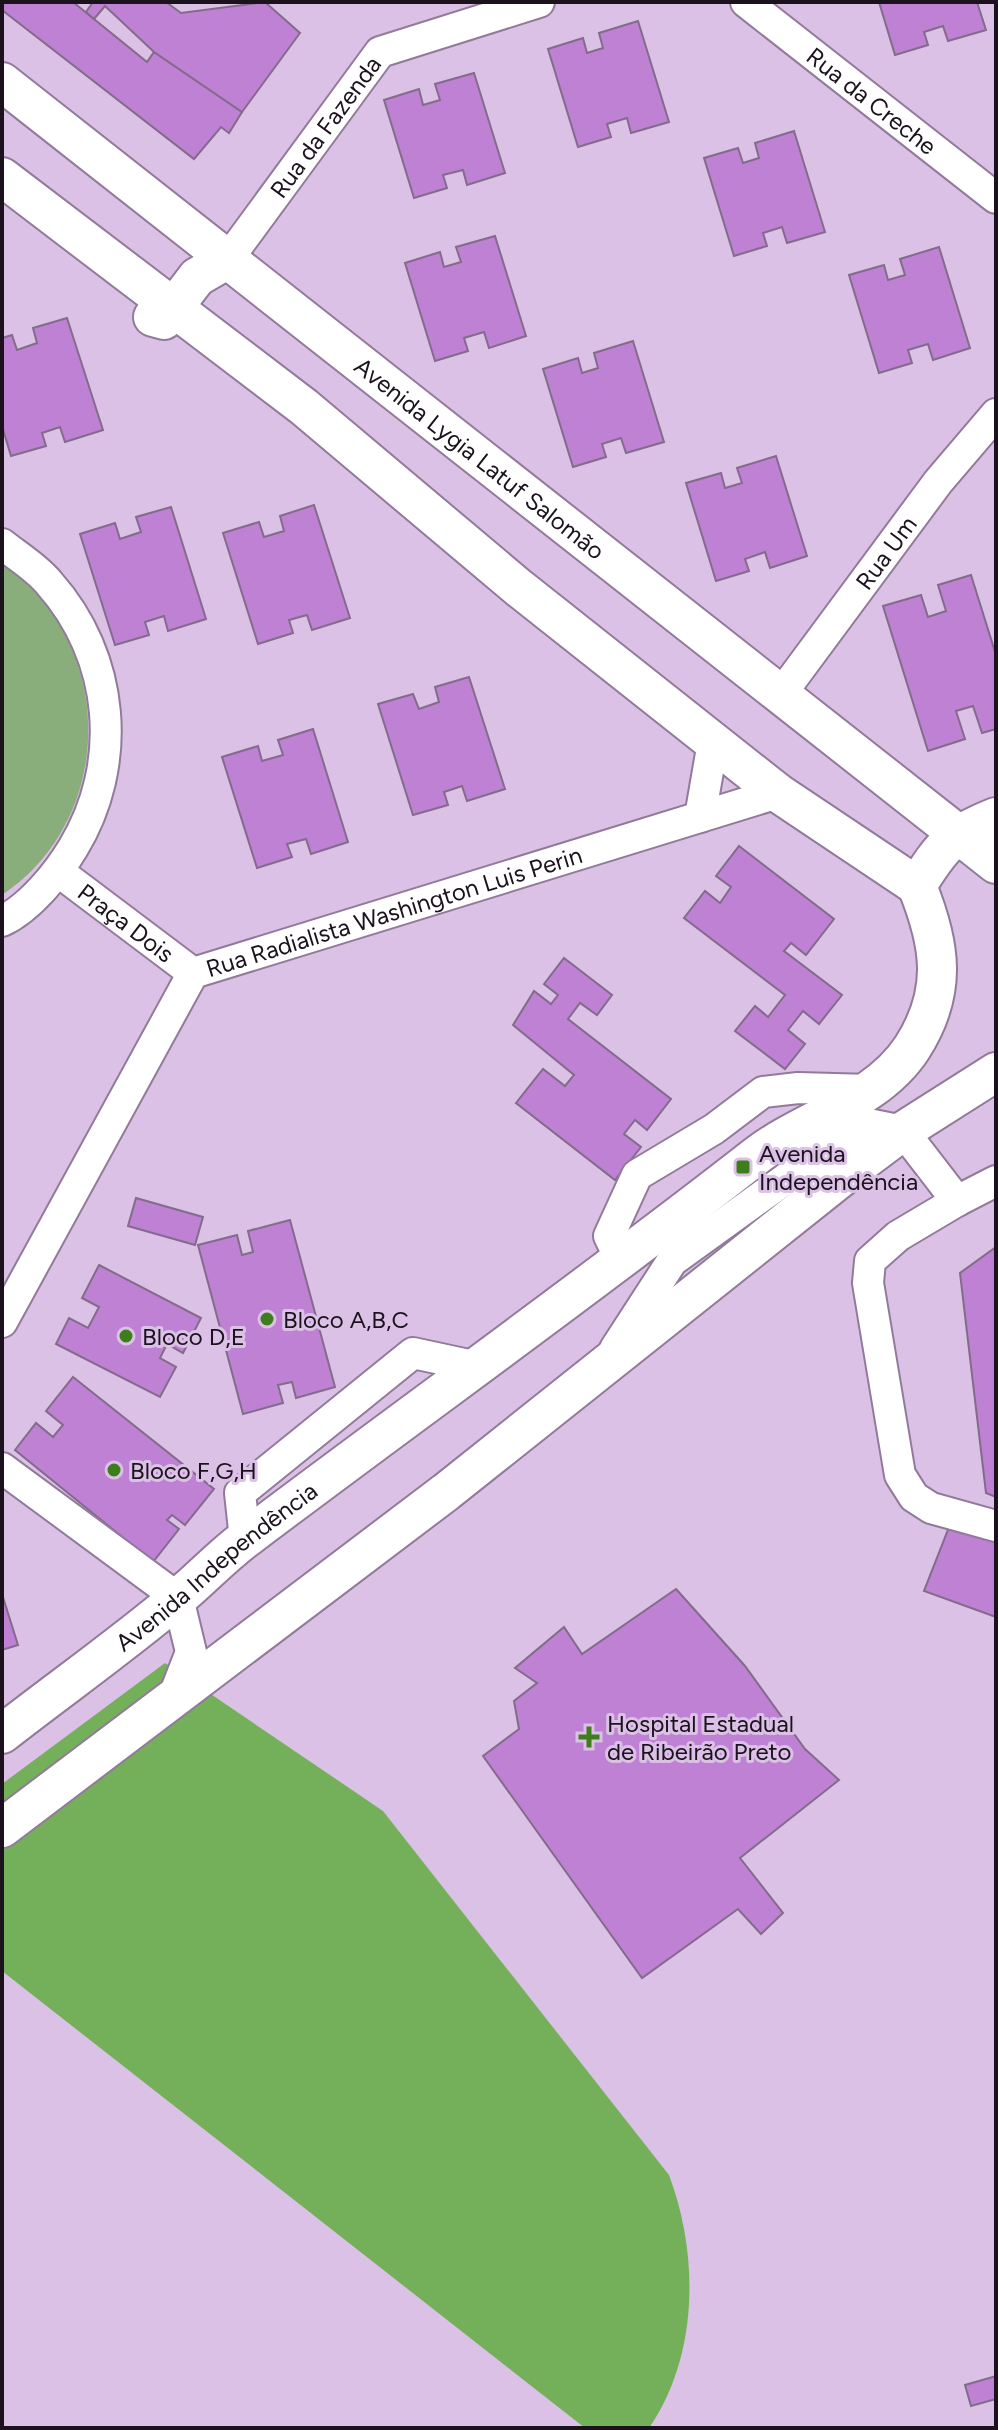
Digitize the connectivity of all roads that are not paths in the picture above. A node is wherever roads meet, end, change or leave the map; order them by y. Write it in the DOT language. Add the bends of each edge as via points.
graph roads {
  1 [pos="539,2"];
  2 [pos="746,2"];
  3 [pos="2,82"];
  4 [pos="2,177"];
  5 [pos="996,198"];
  6 [pos="2,199"];
  7 [pos="228,259"];
  8 [pos="172,309"];
  9 [pos="996,414"];
  10 [pos="2,544"];
  11 [pos="781,694"];
  12 [pos="713,742"];
  13 [pos="778,793"];
  14 [pos="700,817"];
  15 [pos="996,817"];
  16 [pos="958,832"];
  17 [pos="996,864"];
  18 [pos="59,872"];
  19 [pos="917,886"];
  20 [pos="2,921"];
  21 [pos="193,973"];
  22 [pos="996,1072"];
  23 [pos="871,1090"];
  24 [pos="903,1131"];
  25 [pos="996,1181"];
  26 [pos="957,1201"];
  27 [pos="621,1261"];
  28 [pos="2,1322"];
  29 [pos="478,1367"];
  30 [pos="2,1468"];
  31 [pos="996,1526"];
  32 [pos="245,1539"];
  33 [pos="178,1598"];
  34 [pos="173,1698"];
  35 [pos="2,1734"];
  36 [pos="2,1828"];
  1 -- 7 [label="street, Rua da Fazenda" via="380,52"];
  2 -- 5 [label="street, Rua da Creche"];
  3 -- 7 [label="main road, Avenida Lygia Latuf Salomão"];
  4 -- 8 [label="main road"];
  6 -- 8 [label="main road" via="7,214 141,314 164,320"];
  7 -- 8 [label="main road" via="197,277"];
  7 -- 11 [label="main road, Avenida Lygia Latuf Salomão"];
  8 -- 12 [label="main road" via="304,407"];
  9 -- 11 [label="street, Rua Um" via="938,482"];
  10 -- 18 [label="street" via="49,582 85,634 105,694 107,757 91,818"];
  11 -- 16 [label="main road, Avenida Lygia Latuf Salomão"];
  12 -- 13 [label="main road"];
  12 -- 14 [label="street"];
  13 -- 14 [label="street, Rua Radialista Washington Luis Perin"];
  13 -- 19 [label="main road"];
  14 -- 21 [label="street, Rua Radialista Washington Luis Perin"];
  15 -- 16 [label="main road"];
  16 -- 17 [label="main road"];
  16 -- 19 [label="main road"];
  18 -- 20 [label="street"];
  18 -- 21 [label="street, Praça Dois"];
  19 -- 23 [label="main road, Avenida Independência" via="939,959 931,1013 910,1051"];
  21 -- 28 [label="street, Rua Radialista Washington Luis Perin"];
  22 -- 24 [label="main road"];
  23 -- 27 [label="main road, Avenida Independência" via="762,1152"];
  23 -- 27 [label="street" via="763,1092 637,1175 609,1236"];
  24 -- 26 [label="street"];
  24 -- 34 [label="main road" via="446,1492"];
  25 -- 26 [label="street"];
  26 -- 31 [label="street" via="898,1236 870,1261 868,1283 900,1475 914,1497 931,1508"];
  27 -- 29 [label="main road, Avenida Independência"];
  29 -- 32 [label="main road, Avenida Independência"];
  29 -- 32 [label="street" via="413,1353 240,1493"];
  30 -- 33 [label="street"];
  32 -- 33 [label="main road, Avenida Independência"];
  33 -- 34 [label="street" via="191,1652"];
  33 -- 35 [label="main road, Avenida Independência"];
  34 -- 36 [label="main road"];
}
